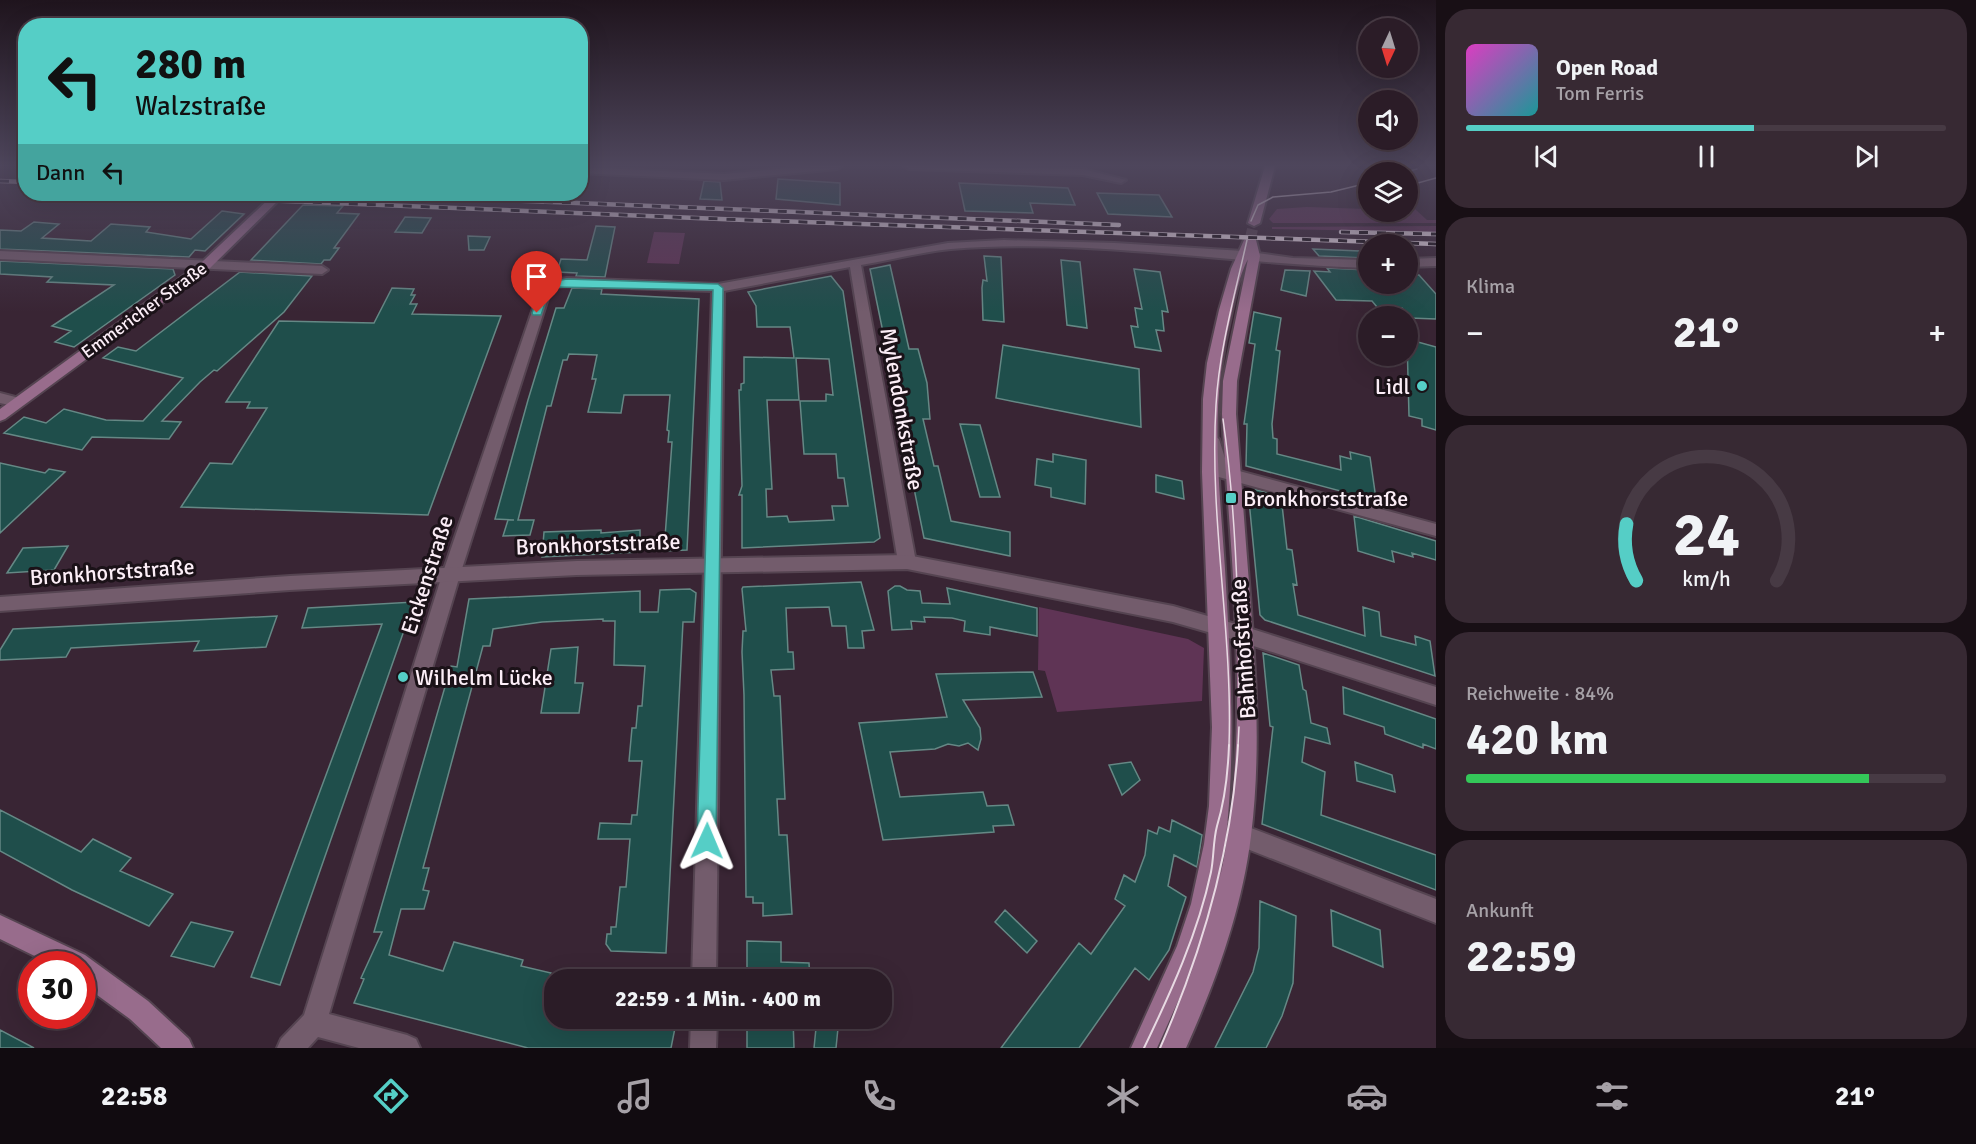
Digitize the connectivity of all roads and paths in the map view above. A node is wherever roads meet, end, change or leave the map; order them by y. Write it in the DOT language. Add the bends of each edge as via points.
graph roads {
  1 [pos="258,215"];
  2 [pos="1256,215"];
  3 [pos="1254,223"];
  4 [pos="1249,248"];
  5 [pos="0,255"];
  6 [pos="1436,262"];
  7 [pos="855,263"];
  8 [pos="1418,263"];
  9 [pos="1358,264"];
  10 [pos="206,265"];
  11 [pos="322,270"];
  12 [pos="718,288"];
  13 [pos="0,398"];
  14 [pos="18,402"];
  15 [pos="0,416"];
  16 [pos="1210,434"];
  17 [pos="1227,475"];
  18 [pos="1436,530"];
  19 [pos="908,562"];
  20 [pos="711,564"];
  21 [pos="451,575"];
  22 [pos="0,604"];
  23 [pos="1231,631"];
  24 [pos="1436,696"];
  25 [pos="1217,826"];
  26 [pos="1240,836"];
  27 [pos="1436,911"];
  28 [pos="0,927"];
  29 [pos="49,951"];
  30 [pos="704,969"];
  31 [pos="96,979"];
  32 [pos="314,1023"];
  33 [pos="704,1029"];
  34 [pos="180,1048"];
  35 [pos="290,1048"];
  36 [pos="407,1048"];
  37 [pos="703,1048"];
  38 [pos="1144,1048"];
  39 [pos="1173,1048"];
  1 -- 10 [label="main road, Emmericher Straße"];
  2 -- 3 [label="main road"];
  4 -- 7 [label="street" via="1004,243 948,246"];
  4 -- 9 [label="street" via="1293,262"];
  4 -- 16 [label="main road, Bahnhofstraße" via="1236,272 1212,374"];
  4 -- 17 [label="main road, Bahnhofstraße" via="1230,381"];
  5 -- 10 [label="street"];
  6 -- 8 [label="street"];
  7 -- 12 [label="street"];
  7 -- 19 [label="street, Mylendonkstraße"];
  10 -- 11 [label="street"];
  10 -- 14 [label="main road, Emmericher Straße"];
  12 -- 20 [label="street"];
  12 -- 21 [label="street, Eickenstraße" via="567,282 551,284 544,291"];
  13 -- 14 [label="street"];
  14 -- 15 [label="main road, Emmericher Straße"];
  16 -- 17 [label="street, Bahnhofstraße"];
  16 -- 23 [label="main road, Bahnhofstraße"];
  17 -- 18 [label="street"];
  17 -- 23 [label="main road, Bahnhofstraße" via="1240,597"];
  19 -- 20 [label="street, Bronkhorststraße"];
  19 -- 23 [label="street, Bronkhorststraße" via="1173,614"];
  20 -- 21 [label="street, Bronkhorststraße"];
  20 -- 30 [label="street"];
  21 -- 22 [label="street, Bronkhorststraße"];
  21 -- 32 [label="street, Eickenstraße"];
  23 -- 24 [label="street, Bronkhorststraße"];
  23 -- 25 [label="main road, Bahnhofstraße"];
  23 -- 26 [label="main road, Bahnhofstraße" via="1248,737"];
  25 -- 26 [label="street"];
  25 -- 38 [label="main road, Bahnhofstraße" via="1198,916 1166,1003"];
  26 -- 27 [label="street"];
  26 -- 39 [label="main road, Bahnhofstraße" via="1226,907"];
  28 -- 29 [label="main road"];
  31 -- 34 [label="main road" via="140,1010"];
  32 -- 35 [label="street, Eickenstraße"];
  32 -- 36 [label="street"];
  33 -- 37 [label="street"];
}
